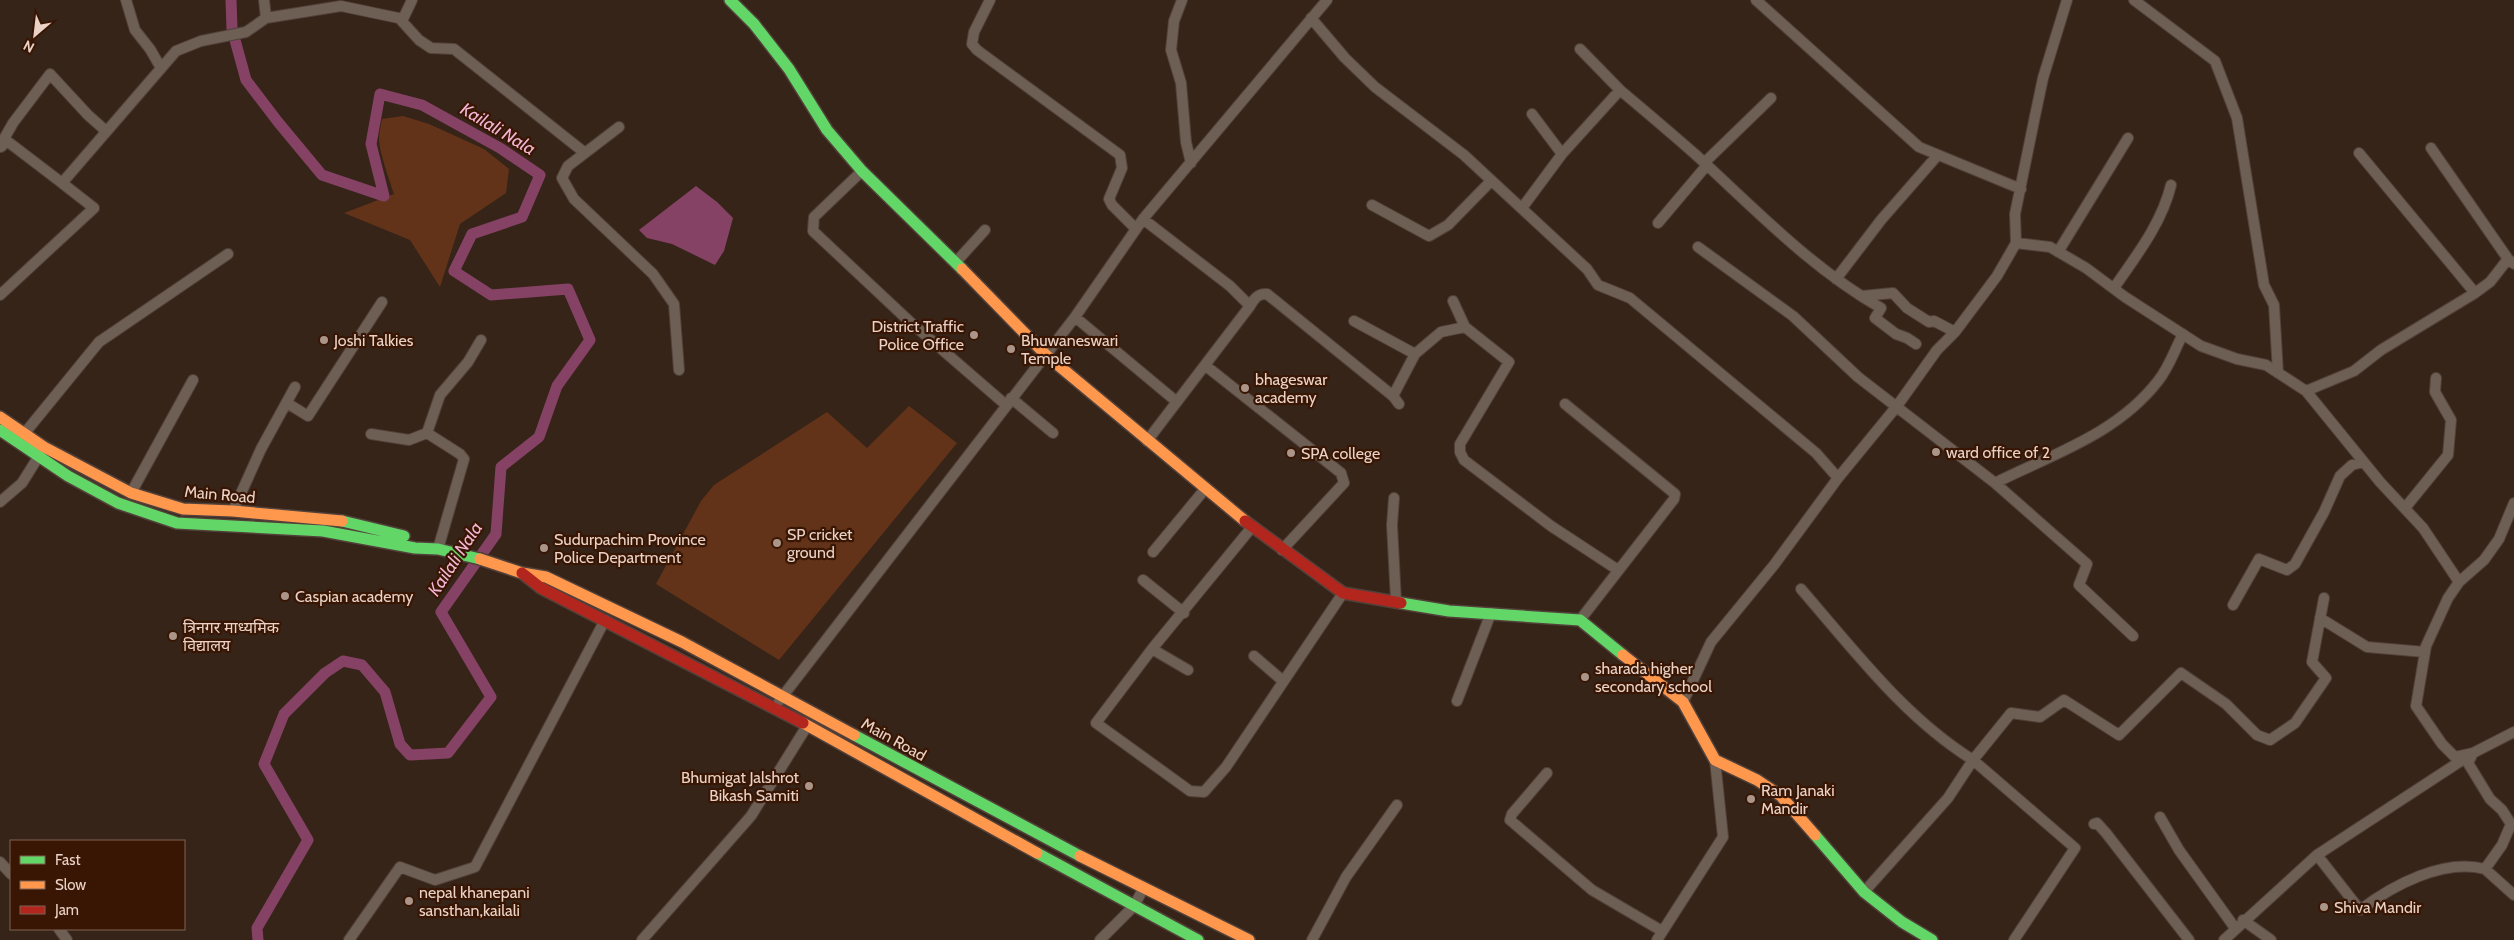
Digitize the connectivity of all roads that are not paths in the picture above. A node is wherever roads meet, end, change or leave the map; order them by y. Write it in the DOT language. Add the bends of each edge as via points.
graph roads {
  1 [pos="126,0"];
  2 [pos="264,0"];
  3 [pos="412,0"];
  4 [pos="730,0"];
  5 [pos="990,0"];
  6 [pos="1182,0"];
  7 [pos="1327,0"];
  8 [pos="1756,0"];
  9 [pos="2067,0"];
  10 [pos="2134,0"];
  11 [pos="266,18"];
  12 [pos="399,18"];
  13 [pos="1311,18"];
  14 [pos="1580,49"];
  15 [pos="161,68"];
  16 [pos="1620,90"];
  17 [pos="1771,98"];
  18 [pos="1532,114"];
  19 [pos="618,128"];
  20 [pos="106,131"];
  21 [pos="2128,138"];
  22 [pos="0,147"];
  23 [pos="2432,148"];
  24 [pos="585,153"];
  25 [pos="2360,153"];
  26 [pos="1562,154"];
  27 [pos="1937,156"];
  28 [pos="1190,163"];
  29 [pos="1705,164"];
  30 [pos="862,171"];
  31 [pos="1491,181"];
  32 [pos="62,183"];
  33 [pos="2171,185"];
  34 [pos="2021,189"];
  35 [pos="1372,205"];
  36 [pos="1522,208"];
  37 [pos="1143,220"];
  38 [pos="1658,222"];
  39 [pos="985,230"];
  40 [pos="1136,230"];
  41 [pos="2016,243"];
  42 [pos="1698,247"];
  43 [pos="2058,252"];
  44 [pos="228,254"];
  45 [pos="2511,261"];
  46 [pos="956,262"];
  47 [pos="1836,279"];
  48 [pos="2114,288"];
  49 [pos="2475,293"];
  50 [pos="0,295"];
  51 [pos="1862,296"];
  52 [pos="1454,301"];
  53 [pos="382,302"];
  54 [pos="1250,306"];
  55 [pos="1075,318"];
  56 [pos="1354,321"];
  57 [pos="1465,327"];
  58 [pos="1955,332"];
  59 [pos="2183,334"];
  60 [pos="481,340"];
  61 [pos="1916,344"];
  62 [pos="1415,354"];
  63 [pos="1046,355"];
  64 [pos="1206,366"];
  65 [pos="679,370"];
  66 [pos="2278,373"];
  67 [pos="2436,378"];
  68 [pos="194,380"];
  69 [pos="295,387"];
  70 [pos="2306,391"];
  71 [pos="1008,402"];
  72 [pos="1177,402"];
  73 [pos="287,403"];
  74 [pos="1565,404"];
  75 [pos="1897,406"];
  76 [pos="0,417"];
  77 [pos="0,430"];
  78 [pos="426,433"];
  79 [pos="1052,433"];
  80 [pos="24,434"];
  81 [pos="371,434"];
  82 [pos="1147,441"];
  83 [pos="42,452"];
  84 [pos="2363,462"];
  85 [pos="1838,478"];
  86 [pos="1995,483"];
  87 [pos="1205,489"];
  88 [pos="131,493"];
  89 [pos="1394,498"];
  90 [pos="0,502"];
  91 [pos="2514,503"];
  92 [pos="2405,508"];
  93 [pos="234,511"];
  94 [pos="1252,527"];
  95 [pos="425,547"];
  96 [pos="440,550"];
  97 [pos="1282,550"];
  98 [pos="1153,552"];
  99 [pos="1618,570"];
  100 [pos="522,573"];
  101 [pos="1143,580"];
  102 [pos="2459,582"];
  103 [pos="1801,589"];
  104 [pos="1343,592"];
  105 [pos="2324,598"];
  106 [pos="1396,601"];
  107 [pos="2233,605"];
  108 [pos="1184,613"];
  109 [pos="1491,613"];
  110 [pos="2320,618"];
  111 [pos="605,620"];
  112 [pos="1580,620"];
  113 [pos="2134,636"];
  114 [pos="1152,649"];
  115 [pos="2425,652"];
  116 [pos="1254,656"];
  117 [pos="1188,670"];
  118 [pos="1284,681"];
  119 [pos="783,696"];
  120 [pos="1457,701"];
  121 [pos="1684,702"];
  122 [pos="774,707"];
  123 [pos="807,726"];
  124 [pos="2514,732"];
  125 [pos="2473,753"];
  126 [pos="1715,760"];
  127 [pos="1973,760"];
  128 [pos="1548,773"];
  129 [pos="982,804"];
  130 [pos="1397,805"];
  131 [pos="974,817"];
  132 [pos="2160,817"];
  133 [pos="2094,824"];
  134 [pos="2317,855"];
  135 [pos="0,862"];
  136 [pos="2485,870"];
  137 [pos="10,873"];
  138 [pos="1143,889"];
  139 [pos="1864,892"];
  140 [pos="2514,895"];
  141 [pos="1134,906"];
  142 [pos="2243,920"];
  143 [pos="2236,928"];
  144 [pos="1660,935"];
  145 [pos="349,940"];
  146 [pos="642,940"];
  147 [pos="1100,940"];
  148 [pos="1198,940"];
  149 [pos="1249,940"];
  150 [pos="1312,940"];
  151 [pos="1932,940"];
  152 [pos="2014,940"];
  153 [pos="2189,940"];
  154 [pos="2224,940"];
  155 [pos="2271,940"];
  1 -- 15 [label="street" via="135,30"];
  2 -- 11 [label="street"];
  3 -- 12 [label="street" via="403,19"];
  4 -- 30 [label="main road" via="790,69 827,130"];
  5 -- 40 [label="street" via="974,32 972,44 1120,155 1122,168 1109,199"];
  6 -- 28 [label="street" via="1174,21 1171,50 1181,83"];
  7 -- 13 [label="street"];
  8 -- 27 [label="street" via="1918,147"];
  9 -- 34 [label="street" via="2043,78"];
  10 -- 66 [label="street" via="2215,61 2225,83 2237,118 2264,285 2274,305"];
  11 -- 12 [label="street" via="341,6"];
  11 -- 15 [label="street" via="246,32 201,41 176,51"];
  12 -- 24 [label="street" via="419,40 432,48 454,49"];
  13 -- 28 [label="street"];
  13 -- 31 [label="street" via="1375,87 1464,155"];
  14 -- 16 [label="street"];
  15 -- 20 [label="street"];
  16 -- 26 [label="street"];
  16 -- 29 [label="street"];
  17 -- 29 [label="street"];
  18 -- 26 [label="street"];
  19 -- 24 [label="street"];
  20 -- 22 [label="street" via="50,74 13,123"];
  20 -- 32 [label="street"];
  21 -- 43 [label="street"];
  22 -- 32 [label="street" via="8,141"];
  23 -- 45 [label="street"];
  24 -- 65 [label="street" via="568,166 562,178 574,199 653,274 674,304"];
  25 -- 49 [label="street"];
  26 -- 36 [label="street"];
  27 -- 34 [label="street"];
  27 -- 47 [label="street" via="1881,220"];
  28 -- 37 [label="street"];
  29 -- 38 [label="street"];
  29 -- 47 [label="street"];
  30 -- 46 [label="main road"];
  30 -- 71 [label="street" via="814,217 814,231 909,321"];
  31 -- 35 [label="street" via="1448,225 1429,236"];
  31 -- 36 [label="street"];
  32 -- 50 [label="street" via="94,208"];
  33 -- 48 [label="street" via="2146,241"];
  34 -- 41 [label="street" via="2015,214"];
  36 -- 85 [label="street" via="1586,269 1598,285 1630,298 1816,453"];
  37 -- 40 [label="street"];
  37 -- 54 [label="street" via="1230,286"];
  39 -- 46 [label="street"];
  40 -- 55 [label="street"];
  41 -- 43 [label="street" via="2050,247"];
  41 -- 58 [label="street" via="1997,276"];
  42 -- 75 [label="street" via="1793,316 1858,377"];
  43 -- 48 [label="street"];
  44 -- 80 [label="street" via="99,342"];
  45 -- 49 [label="street"];
  46 -- 63 [label="main road"];
  47 -- 51 [label="street"];
  48 -- 59 [label="street"];
  49 -- 70 [label="street" via="2381,350 2354,371"];
  51 -- 58 [label="street" via="1893,293 1907,308 1929,322 1934,321"];
  51 -- 61 [label="street" via="1881,308 1875,318"];
  52 -- 57 [label="street"];
  53 -- 73 [label="street" via="308,416"];
  54 -- 62 [label="street" via="1255,298 1267,294 1396,400"];
  54 -- 64 [label="street"];
  55 -- 63 [label="street"];
  55 -- 72 [label="street"];
  56 -- 62 [label="street"];
  57 -- 62 [label="street" via="1441,332"];
  57 -- 99 [label="street" via="1509,362 1460,444 1464,460 1551,526"];
  58 -- 75 [label="street" via="1937,350"];
  59 -- 66 [label="street" via="2201,346 2266,365"];
  59 -- 86 [label="street" via="2160,380 2104,431"];
  60 -- 78 [label="street" via="468,362 440,395"];
  63 -- 71 [label="street"];
  63 -- 82 [label="main road"];
  64 -- 72 [label="street"];
  64 -- 97 [label="street" via="1341,472 1344,478 1344,483"];
  66 -- 70 [label="street"];
  67 -- 92 [label="street" via="2435,392 2451,420 2448,455"];
  68 -- 88 [label="street"];
  69 -- 73 [label="street"];
  70 -- 84 [label="street"];
  71 -- 79 [label="street"];
  71 -- 119 [label="street"];
  72 -- 82 [label="street"];
  73 -- 93 [label="street" via="261,449"];
  74 -- 99 [label="street" via="1675,494"];
  75 -- 85 [label="street"];
  75 -- 86 [label="street"];
  76 -- 80 [label="main road, Main Road"];
  77 -- 83 [label="main road, Main Road"];
  78 -- 81 [label="street" via="409,440"];
  78 -- 96 [label="street" via="464,459"];
  80 -- 83 [label="main road, Main Road"];
  82 -- 87 [label="main road"];
  83 -- 88 [label="main road, Main Road"];
  83 -- 90 [label="street" via="22,483"];
  83 -- 95 [label="main road, Main Road" via="68,476 118,503 177,523 323,531 414,548"];
  84 -- 92 [label="street"];
  84 -- 107 [label="street" via="2352,465 2340,476 2295,564 2287,570 2259,560"];
  85 -- 121 [label="street" via="1712,642"];
  86 -- 113 [label="street" via="2087,564 2079,585"];
  87 -- 94 [label="main road"];
  87 -- 98 [label="street"];
  88 -- 93 [label="main road, Main Road" via="183,509"];
  89 -- 106 [label="street" via="1392,525"];
  91 -- 102 [label="street" via="2499,539 2484,560"];
  92 -- 102 [label="street" via="2423,528"];
  93 -- 95 [label="main road, Main Road" via="342,521 418,540"];
  94 -- 97 [label="main road"];
  94 -- 108 [label="street"];
  95 -- 96 [label="main road, Main Road"];
  96 -- 100 [label="main road, Main Road" via="496,563"];
  97 -- 104 [label="main road"];
  99 -- 112 [label="street"];
  100 -- 111 [label="main road, Main Road" via="534,584"];
  100 -- 119 [label="main road, Main Road" via="546,577"];
  101 -- 108 [label="street"];
  102 -- 115 [label="street" via="2448,598"];
  103 -- 127 [label="street" via="1897,698 1954,748"];
  104 -- 106 [label="main road"];
  104 -- 118 [label="street"];
  105 -- 110 [label="street"];
  106 -- 109 [label="main road" via="1449,611"];
  108 -- 114 [label="street"];
  109 -- 112 [label="main road"];
  109 -- 120 [label="street"];
  110 -- 115 [label="street" via="2367,647"];
  110 -- 127 [label="street" via="2312,662 2326,678 2295,723 2270,740 2258,735 2226,704 2181,673 2119,735 2064,700 2040,717 2011,713"];
  111 -- 122 [label="main road, Main Road"];
  111 -- 145 [label="street" via="475,867 435,880 400,867"];
  112 -- 121 [label="main road"];
  114 -- 117 [label="street"];
  114 -- 118 [label="street" via="1096,723 1190,791 1204,792 1226,767"];
  115 -- 125 [label="street" via="2416,706 2455,757"];
  116 -- 118 [label="street"];
  119 -- 122 [label="street"];
  119 -- 129 [label="main road, Main Road"];
  121 -- 126 [label="main road"];
  122 -- 123 [label="main road, Main Road"];
  123 -- 131 [label="main road, Main Road"];
  123 -- 146 [label="street" via="751,816"];
  124 -- 125 [label="street"];
  125 -- 134 [label="street"];
  125 -- 136 [label="street" via="2468,763 2490,799 2511,824"];
  126 -- 139 [label="main road" via="1781,796"];
  126 -- 144 [label="street" via="1723,837"];
  127 -- 139 [label="street" via="1948,798"];
  127 -- 152 [label="street" via="2075,848"];
  128 -- 144 [label="street" via="1510,820 1592,890"];
  129 -- 131 [label="main road"];
  129 -- 138 [label="main road, Main Road"];
  130 -- 150 [label="street" via="1346,877"];
  131 -- 141 [label="main road, Main Road"];
  132 -- 143 [label="street" via="2179,850"];
  133 -- 153 [label="street" via="2106,832"];
  134 -- 136 [label="street" via="2360,910 2440,868 2472,866"];
  134 -- 142 [label="street"];
  135 -- 137 [label="street"];
  136 -- 140 [label="street"];
  138 -- 141 [label="street"];
  138 -- 149 [label="main road, Main Road"];
  139 -- 151 [label="main road" via="1902,922"];
  141 -- 147 [label="street"];
  141 -- 148 [label="main road, Main Road"];
  142 -- 143 [label="street"];
  142 -- 155 [label="street"];
  143 -- 154 [label="street"];
}
